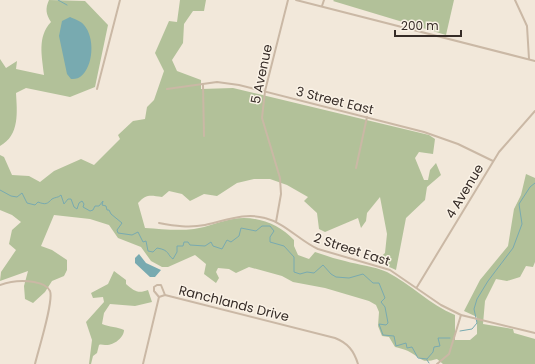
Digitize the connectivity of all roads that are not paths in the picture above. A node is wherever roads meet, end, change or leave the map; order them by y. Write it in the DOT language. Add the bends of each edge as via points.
graph roads {
  1 [pos="120,0"];
  2 [pos="288,0"];
  3 [pos="296,0"];
  4 [pos="324,0"];
  5 [pos="515,0"];
  6 [pos="322,6"];
  7 [pos="529,59"];
  8 [pos="535,61"];
  9 [pos="203,85"];
  10 [pos="167,89"];
  11 [pos="97,90"];
  12 [pos="265,91"];
  13 [pos="535,111"];
  14 [pos="367,117"];
  15 [pos="204,136"];
  16 [pos="493,162"];
  17 [pos="356,168"];
  18 [pos="276,222"];
  19 [pos="159,223"];
  20 [pos="0,285"];
  21 [pos="417,287"];
  22 [pos="165,295"];
  23 [pos="159,297"];
  24 [pos="461,315"];
  25 [pos="535,333"];
  26 [pos="35,364"];
  27 [pos="143,364"];
  28 [pos="358,364"];
  29 [pos="439,364"];
  1 -- 11 [label="street"];
  2 -- 12 [label="street, 5 Avenue"];
  3 -- 6 [label="street"];
  4 -- 6 [label="street"];
  5 -- 7 [label="street" via="527,26"];
  6 -- 7 [label="street"];
  7 -- 8 [label="street"];
  9 -- 10 [label="street, 3 Street East"];
  9 -- 12 [label="street, 3 Street East" via="222,82"];
  9 -- 15 [label="street"];
  12 -- 14 [label="street, 3 Street East"];
  12 -- 18 [label="street, 5 Avenue" via="263,126 280,178 281,194"];
  13 -- 16 [label="street, 4 Avenue" via="513,134"];
  14 -- 16 [label="street, 3 Street East" via="437,136"];
  14 -- 17 [label="street"];
  16 -- 21 [label="street, 4 Avenue"];
  18 -- 19 [label="street, 2 Street East" via="264,217 244,216 190,227"];
  18 -- 21 [label="street, 2 Street East" via="308,245 383,267"];
  20 -- 26 [label="street" via="28,281 44,285 49,290 50,302"];
  21 -- 24 [label="street, 2 Street East" via="441,305"];
  22 -- 23 [label="street, Ranchlands Drive"];
  22 -- 23 [label="street" via="164,288 157,285 154,291"];
  22 -- 28 [label="street, Ranchlands Drive" via="335,338 344,342"];
  23 -- 27 [label="street, Ranchlands Drive"];
  24 -- 25 [label="street, 2 Street East"];
  24 -- 29 [label="street" via="449,354"];
}
